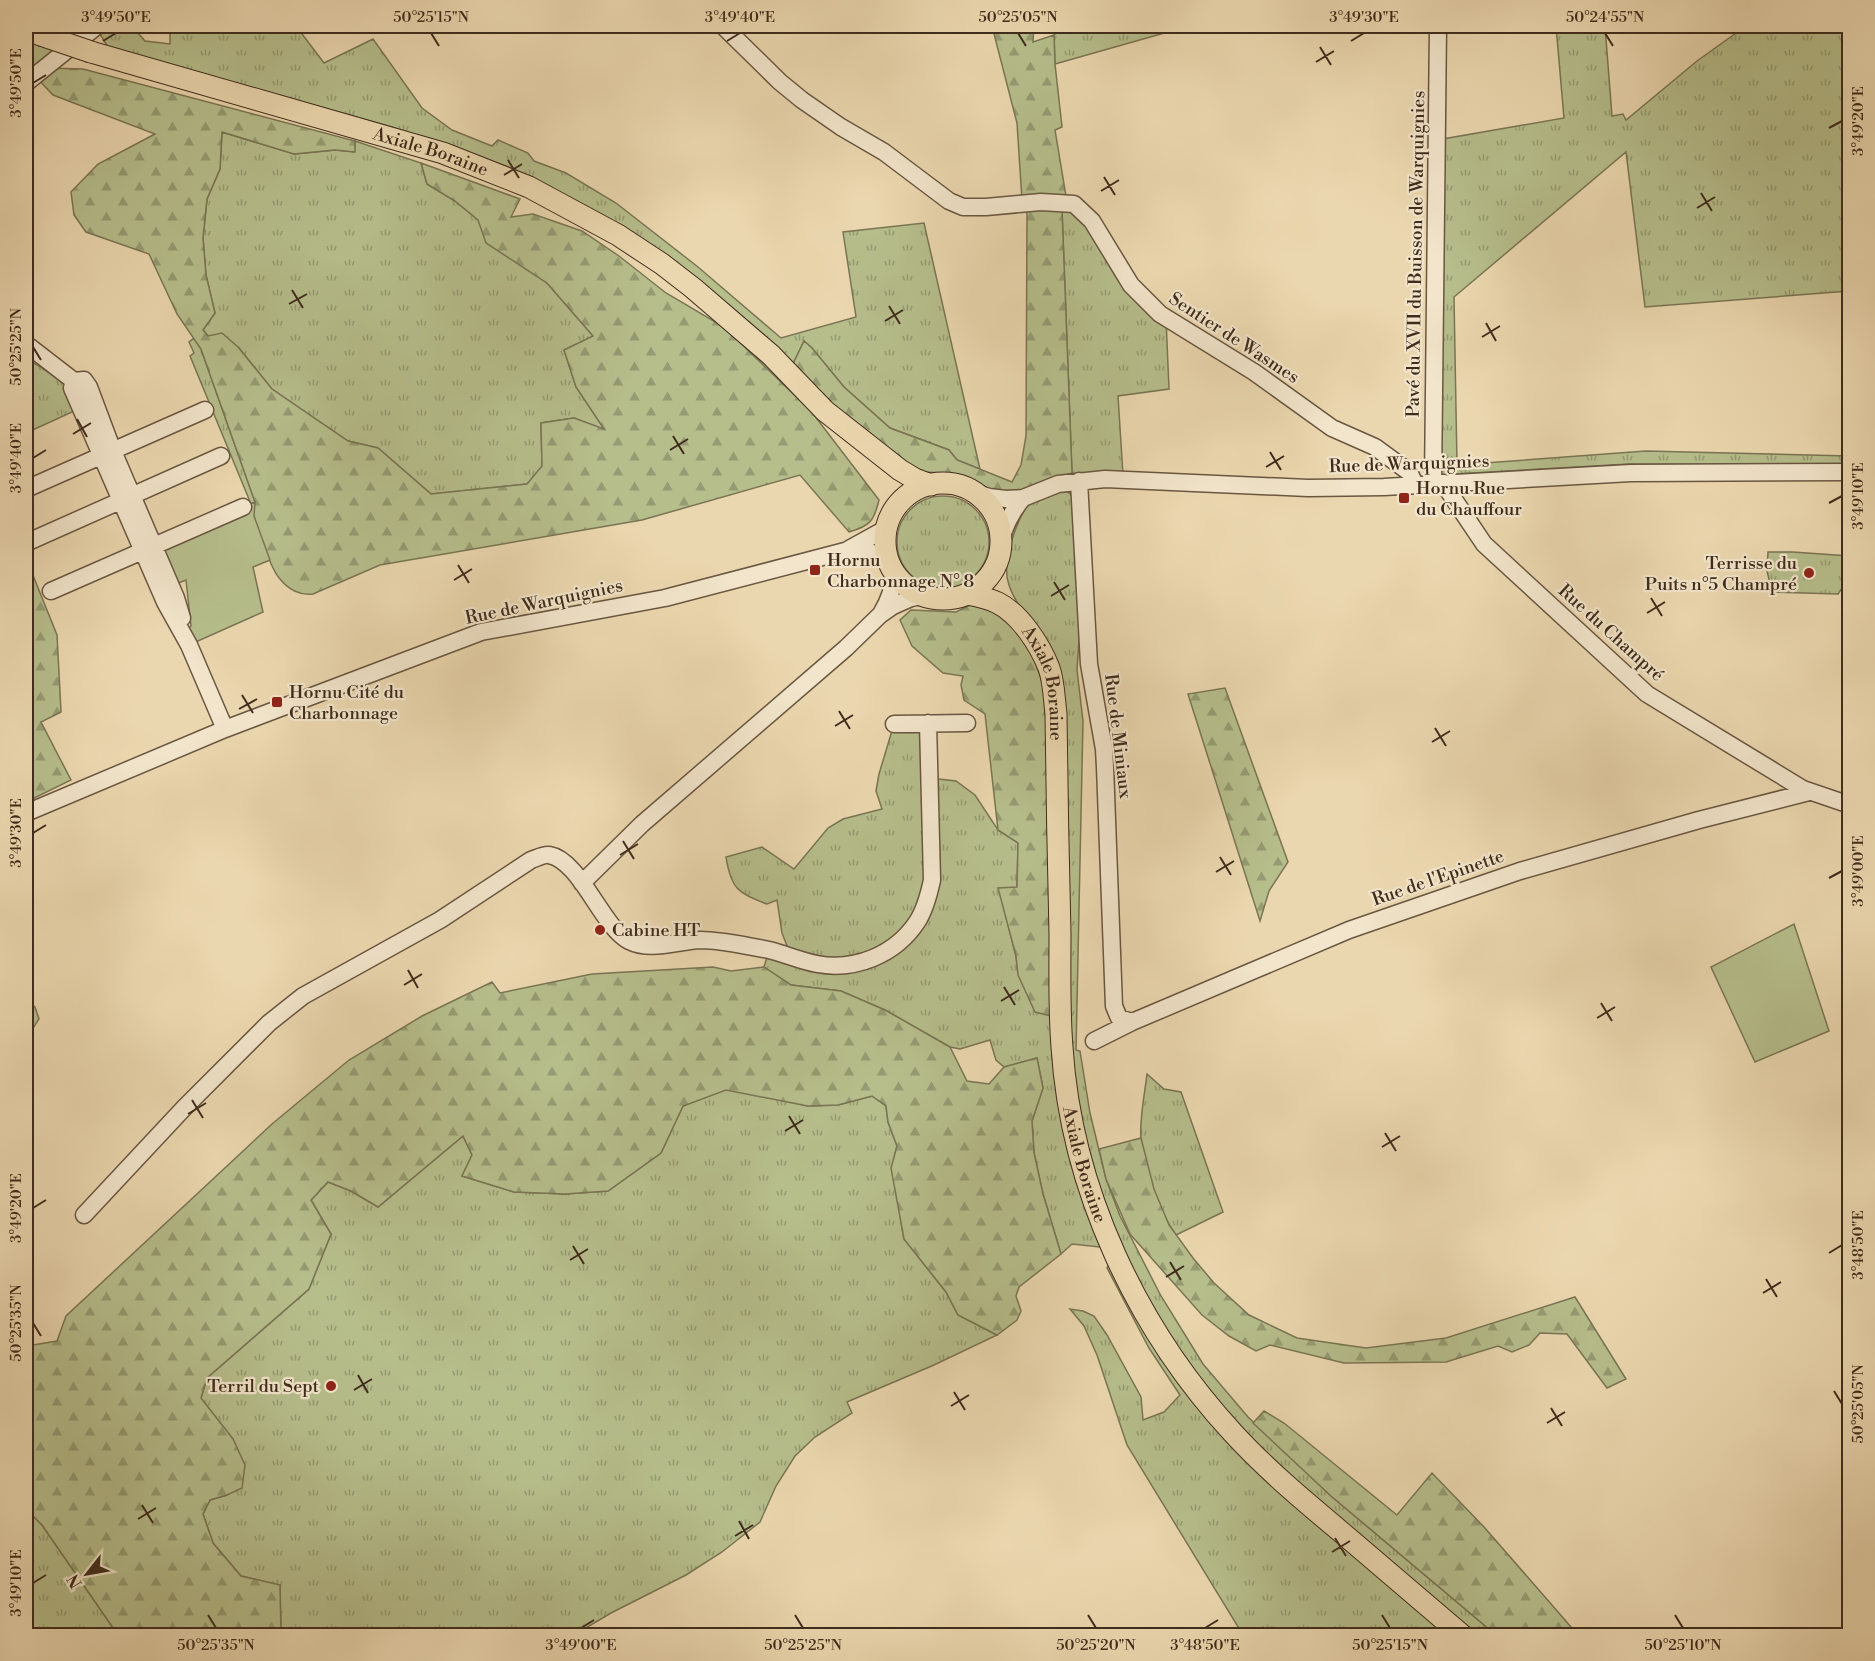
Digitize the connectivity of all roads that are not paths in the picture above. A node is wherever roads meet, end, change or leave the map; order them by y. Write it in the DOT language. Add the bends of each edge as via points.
graph roads {
  1 [pos="97,26"];
  2 [pos="723,26"];
  3 [pos="1438,26"];
  4 [pos="33,32"];
  5 [pos="26,83"];
  6 [pos="26,346"];
  7 [pos="205,410"];
  8 [pos="107,453"];
  9 [pos="221,456"];
  10 [pos="886,459"];
  11 [pos="1850,472"];
  12 [pos="1079,481"];
  13 [pos="1438,483"];
  14 [pos="931,484"];
  15 [pos="1415,484"];
  16 [pos="26,489"];
  17 [pos="973,492"];
  18 [pos="127,498"];
  19 [pos="1023,498"];
  20 [pos="899,504"];
  21 [pos="243,507"];
  22 [pos="887,528"];
  23 [pos="1001,541"];
  24 [pos="28,542"];
  25 [pos="148,548"];
  26 [pos="845,550"];
  27 [pos="995,567"];
  28 [pos="892,568"];
  29 [pos="51,591"];
  30 [pos="967,594"];
  31 [pos="922,596"];
  32 [pos="1012,612"];
  33 [pos="880,615"];
  34 [pos="928,723"];
  35 [pos="967,723"];
  36 [pos="894,724"];
  37 [pos="225,729"];
  38 [pos="1809,792"];
  39 [pos="1850,805"];
  40 [pos="26,813"];
  41 [pos="582,883"];
  42 [pos="1132,1022"];
  43 [pos="1094,1041"];
  44 [pos="84,1215"];
  45 [pos="1462,1635"];
  1 -- 5 [label="street"];
  2 -- 15 [label="street, Sentier de Wasmes" via="802,100 884,152 950,201 963,207 1041,201 1074,204 1092,220 1131,285 1160,315 1254,372 1332,428 1375,447 1409,472"];
  3 -- 13 [label="street, Pavé du XVII du Buisson de Warquignies"];
  4 -- 10 [label="main road, Axiale Boraine, bridge" via="444,153 529,187 662,264 771,355 825,411"];
  6 -- 8 [label="street" via="83,390"];
  7 -- 8 [label="street"];
  8 -- 16 [label="street"];
  8 -- 18 [label="street"];
  9 -- 18 [label="street"];
  10 -- 14 [label="main road"];
  10 -- 20 [label="main road, Axiale Boraine" via="894,473"];
  11 -- 13 [label="street, Rue de Warquignies" via="1631,473"];
  12 -- 15 [label="street, Rue de Warquignies" via="1308,488"];
  12 -- 19 [label="street, Rue de Warquignies" via="1058,484"];
  12 -- 42 [label="street, Rue de Miniaux" via="1087,636 1104,749 1114,1006 1119,1018"];
  13 -- 15 [label="street, Rue de Warquignies"];
  13 -- 38 [label="street, Rue du Champré" via="1484,544 1647,694"];
  14 -- 17 [label="main road" via="960,486"];
  14 -- 20 [label="main road"];
  17 -- 19 [label="street, Rue de Warquignies" via="989,497"];
  17 -- 23 [label="main road" via="988,505"];
  18 -- 24 [label="street"];
  18 -- 25 [label="street"];
  19 -- 23 [label="street" via="1012,510"];
  20 -- 22 [label="main road"];
  21 -- 25 [label="street"];
  22 -- 26 [label="street"];
  22 -- 28 [label="main road" via="885,546"];
  23 -- 27 [label="main road"];
  25 -- 29 [label="street"];
  25 -- 37 [label="street" via="165,602 189,645"];
  26 -- 28 [label="street" via="869,551"];
  26 -- 37 [label="street, Rue de Warquignies" via="665,598 481,632"];
  27 -- 30 [label="main road" via="983,583"];
  27 -- 32 [label="main road"];
  28 -- 31 [label="main road" via="907,587"];
  28 -- 33 [label="street" via="893,588"];
  30 -- 31 [label="main road, Axiale Boraine" via="945,599"];
  30 -- 32 [label="main road, Axiale Boraine" via="983,597"];
  31 -- 33 [label="street"];
  32 -- 45 [label="main road, Axiale Boraine" via="1042,653 1053,689 1062,1048 1085,1176 1114,1251 1163,1343 1231,1431 1287,1486"];
  33 -- 41 [label="street" via="642,824"];
  34 -- 35 [label="street"];
  34 -- 36 [label="street"];
  34 -- 41 [label="street" via="932,880 928,897 917,922 903,938 867,961 845,966 818,964 769,950 700,940 645,947 627,940 612,925"];
  37 -- 40 [label="street, Rue de Warquignies"];
  38 -- 39 [label="street, Rue du Champré"];
  38 -- 42 [label="street, Rue de l'Epinette" via="1520,871 1369,923"];
  41 -- 44 [label="street" via="556,858 547,855 531,860 440,920 303,996 269,1023"];
  42 -- 43 [label="street, Rue de l'Epinette"];
}
